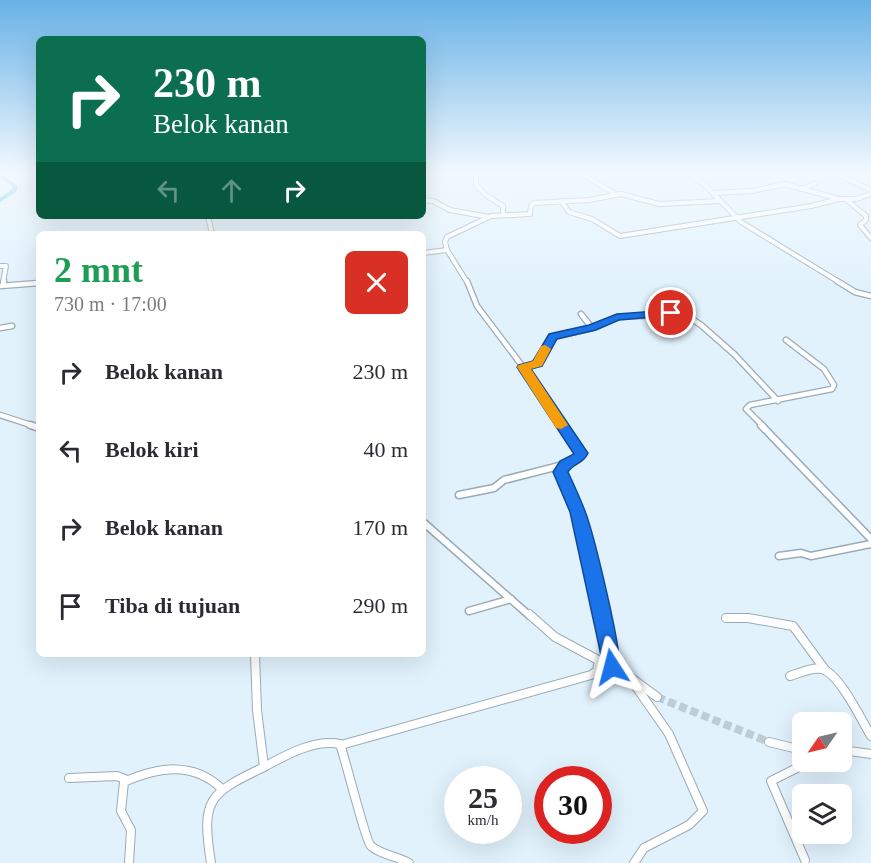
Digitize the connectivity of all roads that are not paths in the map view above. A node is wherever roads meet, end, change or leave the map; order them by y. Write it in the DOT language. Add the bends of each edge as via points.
graph roads {
  1 [pos="465,212"];
  2 [pos="532,212"];
  3 [pos="571,212"];
  4 [pos="731,212"];
  5 [pos="763,212"];
  6 [pos="861,212"];
  7 [pos="503,215"];
  8 [pos="489,216"];
  9 [pos="735,216"];
  10 [pos="871,238"];
  11 [pos="447,250"];
  12 [pos="426,253"];
  13 [pos="0,266"];
  14 [pos="36,283"];
  15 [pos="2,286"];
  16 [pos="871,296"];
  17 [pos="581,314"];
  18 [pos="12,326"];
  19 [pos="0,328"];
  20 [pos="592,328"];
  21 [pos="786,340"];
  22 [pos="523,367"];
  23 [pos="778,401"];
  24 [pos="0,415"];
  25 [pos="36,428"];
  26 [pos="565,465"];
  27 [pos="459,495"];
  28 [pos="426,525"];
  29 [pos="871,539"];
  30 [pos="871,544"];
  31 [pos="780,556"];
  32 [pos="511,599"];
  33 [pos="470,611"];
  34 [pos="726,618"];
  35 [pos="255,657"];
  36 [pos="599,661"];
  37 [pos="612,667"];
  38 [pos="826,671"];
  39 [pos="790,676"];
  40 [pos="630,677"];
  41 [pos="657,697"];
  42 [pos="871,736"];
  43 [pos="769,742"];
  44 [pos="341,745"];
  45 [pos="792,748"];
  46 [pos="852,751"];
  47 [pos="871,754"];
  48 [pos="264,767"];
  49 [pos="792,769"];
  50 [pos="69,778"];
  51 [pos="126,780"];
  52 [pos="222,789"];
  53 [pos="805,860"];
  54 [pos="129,863"];
  55 [pos="211,863"];
  56 [pos="409,863"];
  57 [pos="634,863"];
  1 -- 8 [label="street"];
  2 -- 7 [label="street"];
  3 -- 9 [label="street" via="592,219 620,236"];
  4 -- 9 [label="street"];
  5 -- 9 [label="street"];
  6 -- 10 [label="street" via="866,219 860,225"];
  7 -- 8 [label="street"];
  8 -- 11 [label="street" via="447,237"];
  9 -- 16 [label="street" via="855,292"];
  11 -- 12 [label="street"];
  11 -- 22 [label="street" via="465,277 477,306"];
  13 -- 15 [label="street" via="6,266"];
  14 -- 15 [label="street"];
  17 -- 20 [label="street"];
  18 -- 19 [label="street"];
  20 -- 22 [label="street" via="551,337 538,364"];
  20 -- 23 [label="street" via="617,317 684,314 734,354"];
  21 -- 23 [label="street" via="824,369 834,385 827,391"];
  22 -- 26 [label="street" via="581,453"];
  23 -- 29 [label="street" via="746,409"];
  24 -- 25 [label="street"];
  26 -- 27 [label="street"];
  26 -- 37 [label="street" via="561,472 578,512"];
  28 -- 32 [label="street"];
  30 -- 31 [label="street" via="811,556"];
  32 -- 33 [label="street"];
  32 -- 36 [label="street" via="555,637"];
  34 -- 38 [label="street" via="793,626"];
  35 -- 48 [label="street"];
  36 -- 37 [label="street"];
  36 -- 44 [label="street" via="591,675"];
  37 -- 40 [label="street"];
  38 -- 39 [label="street" via="816,669"];
  38 -- 42 [label="street"];
  40 -- 41 [label="street"];
  40 -- 57 [label="street" via="669,734 703,811 688,825 651,842"];
  43 -- 45 [label="street"];
  44 -- 48 [label="street" via="329,742"];
  44 -- 56 [label="street" via="367,842 372,849"];
  46 -- 47 [label="street"];
  48 -- 52 [label="street"];
  49 -- 53 [label="street" via="771,782"];
  50 -- 51 [label="street"];
  51 -- 52 [label="street" via="160,769 193,768 209,775"];
  51 -- 54 [label="street" via="122,785 121,811 131,830"];
  52 -- 55 [label="street" via="210,810"];
}
